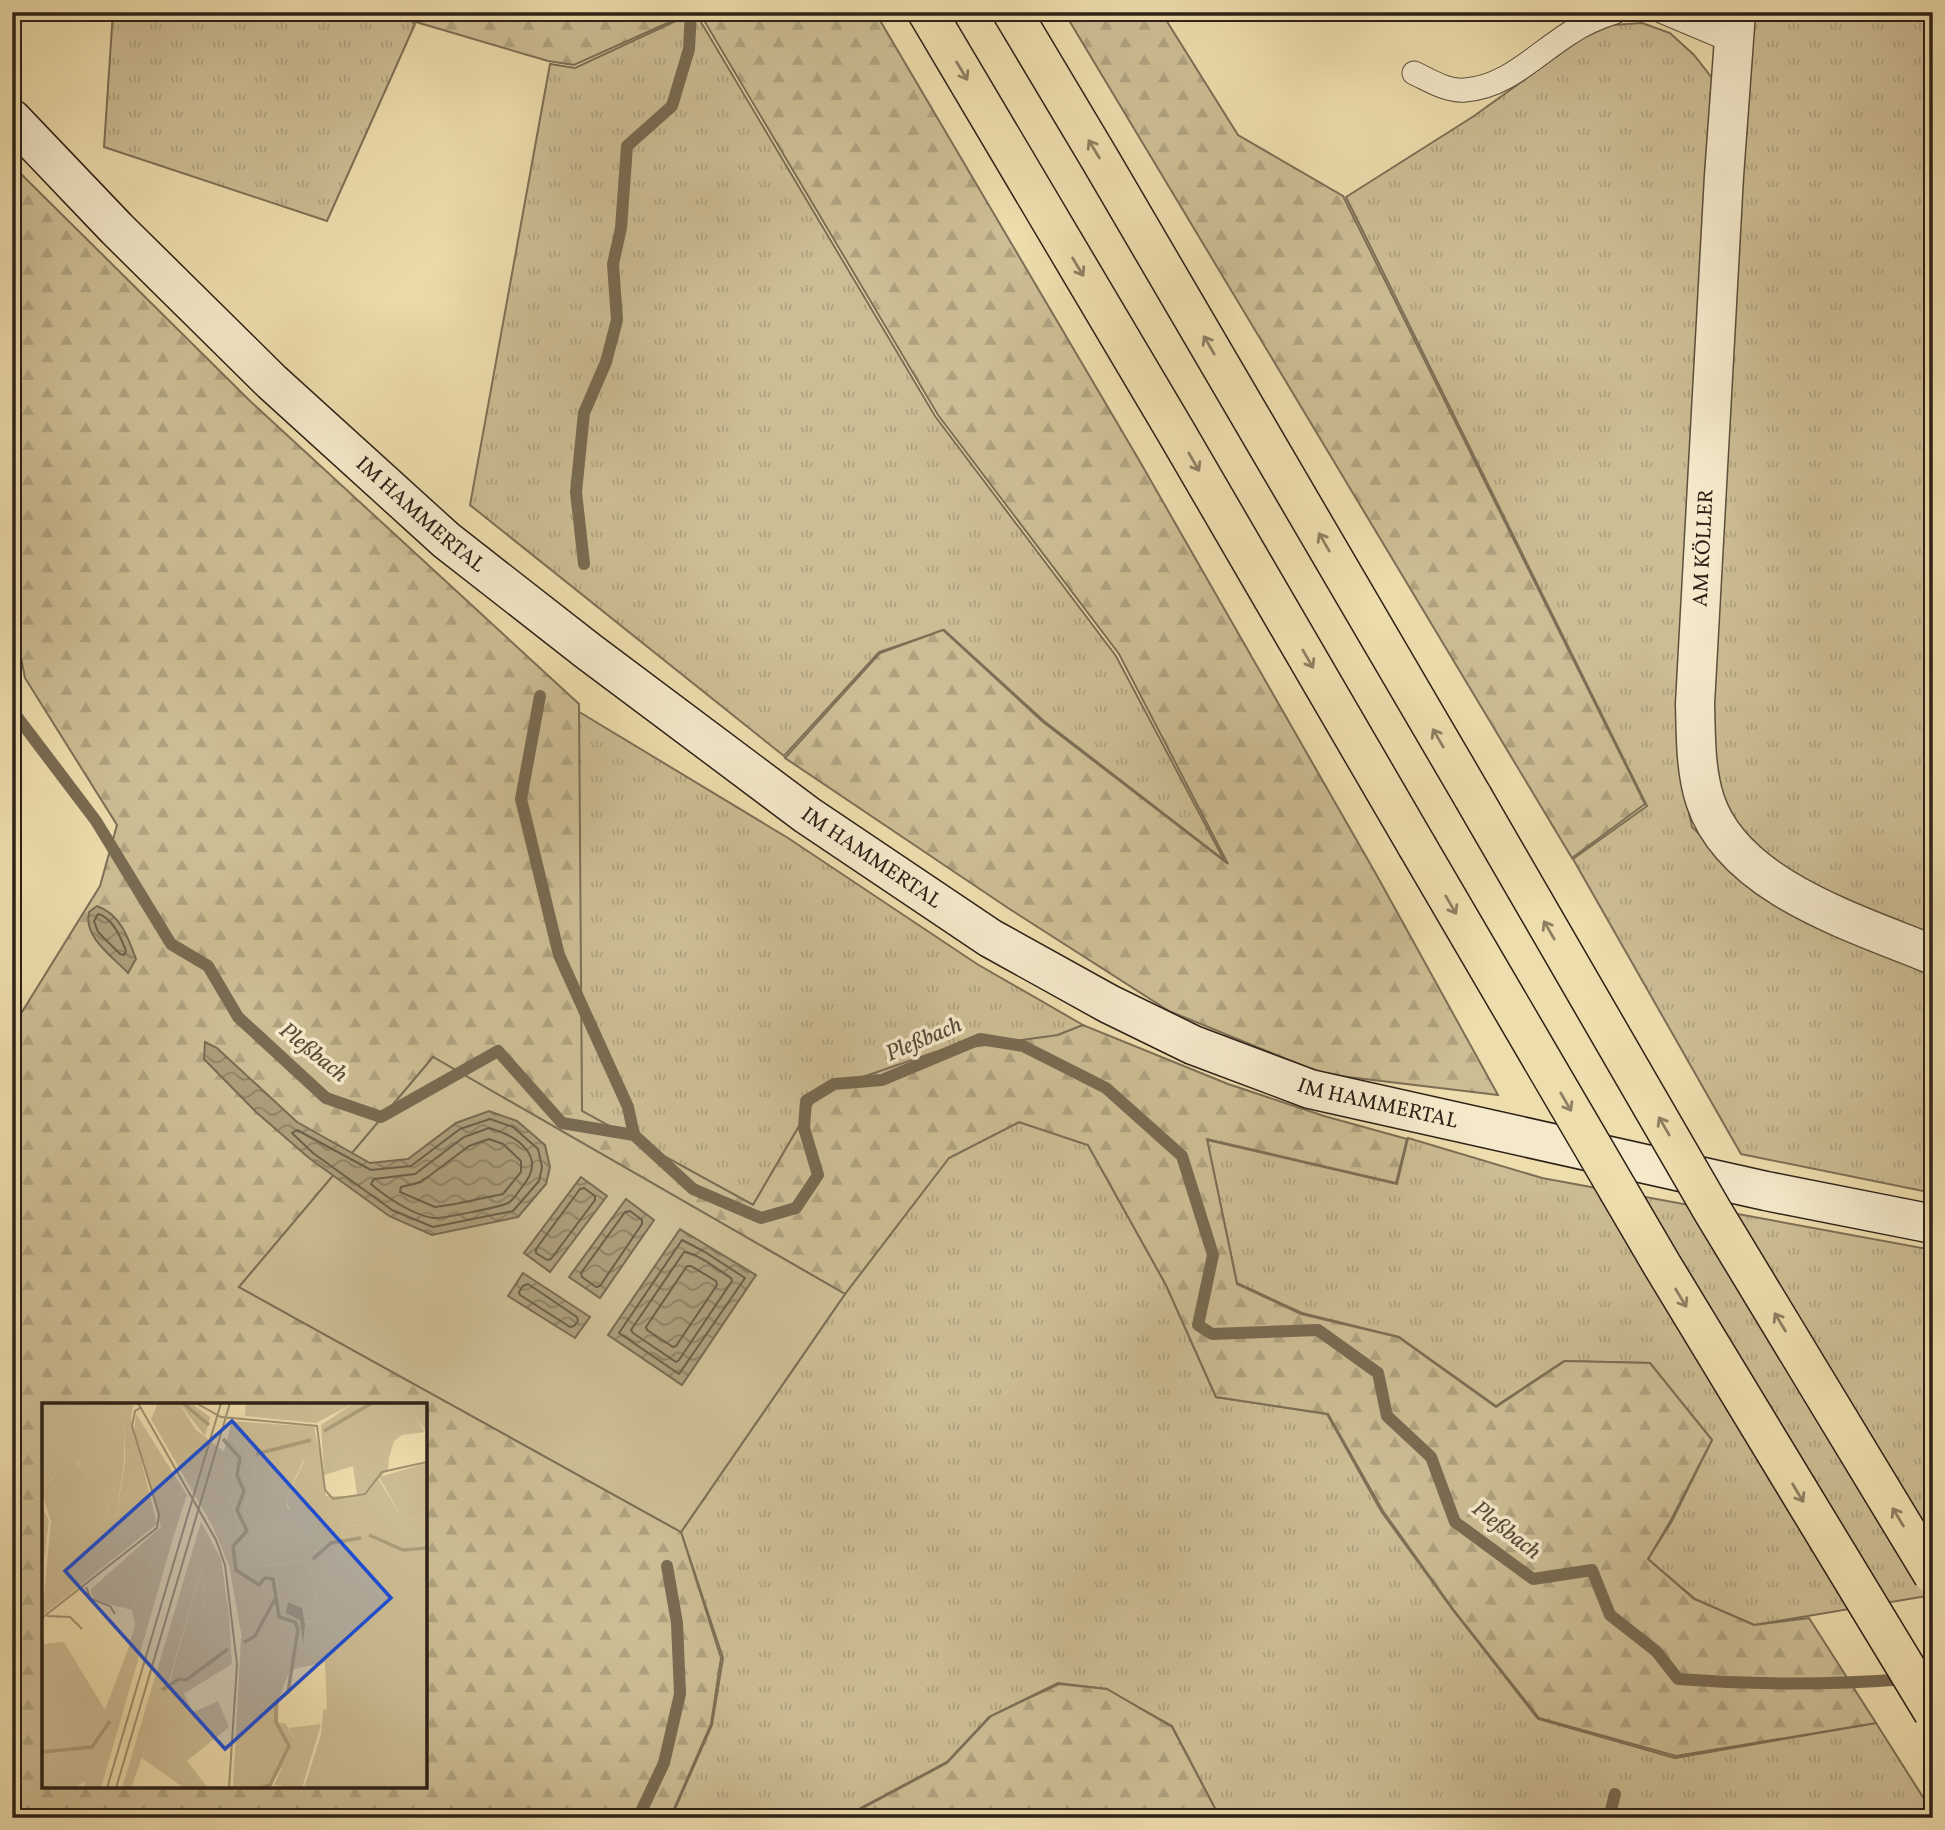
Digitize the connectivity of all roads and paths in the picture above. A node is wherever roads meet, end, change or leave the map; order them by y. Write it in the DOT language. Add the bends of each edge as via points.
graph roads {
  1 [pos="927,12"];
  2 [pos="1012,12"];
  3 [pos="1615,12"];
  4 [pos="1663,12"];
  5 [pos="1734,27"];
  6 [pos="1414,73"];
  7 [pos="12,119"];
  8 [pos="1933,955"];
  9 [pos="1933,1224"];
  10 [pos="1933,1575"];
  11 [pos="1933,1712"];
  1 -- 11 [label="highway, one-way, bridge" via="1676,1289"];
  10 -- 2 [label="highway, one-way, bridge" via="1712,1210"];
  3 -- 6 [label="lane" via="1571,32 1513,75 1489,84 1464,90 1438,85"];
  4 -- 5 [label="lane"];
  5 -- 8 [label="main road, AM KÖLLER" via="1695,704 1696,752 1705,799 1716,824 1740,855 1779,886"];
  7 -- 9 [label="main road, IM HAMMERTAL" via="262,373 446,540 785,799 990,938 1193,1045 1310,1089"];
}
